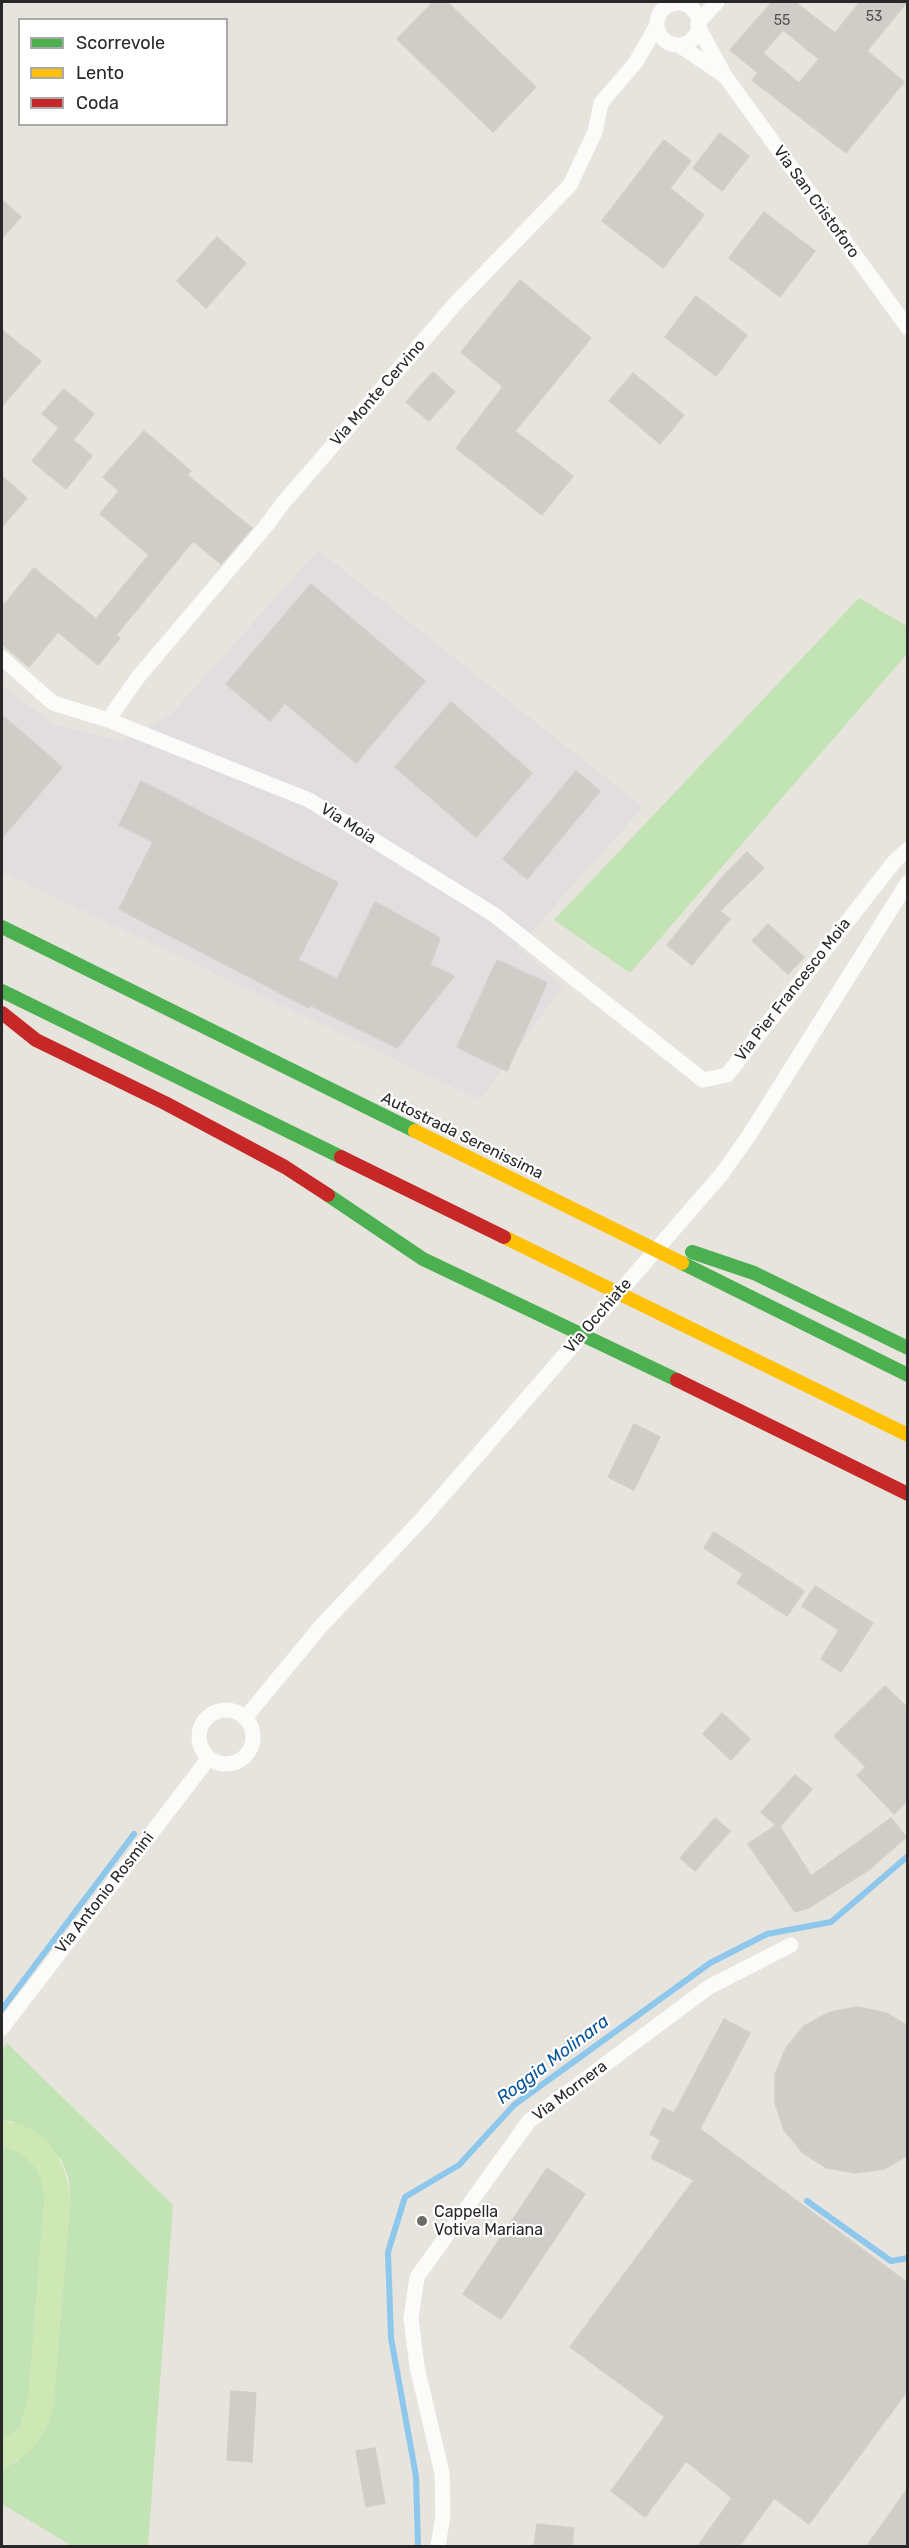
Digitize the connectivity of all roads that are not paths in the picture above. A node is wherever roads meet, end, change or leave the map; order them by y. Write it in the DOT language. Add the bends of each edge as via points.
graph roads {
  1 [pos="652,2"];
  2 [pos="683,2"];
  3 [pos="717,2"];
  4 [pos="657,21"];
  5 [pos="698,24"];
  6 [pos="676,45"];
  7 [pos="636,62"];
  8 [pos="724,76"];
  9 [pos="908,328"];
  10 [pos="2,658"];
  11 [pos="108,720"];
  12 [pos="908,849"];
  13 [pos="908,882"];
  14 [pos="2,927"];
  15 [pos="2,991"];
  16 [pos="2,1013"];
  17 [pos="664,1048"];
  18 [pos="594,1220"];
  19 [pos="908,1348"];
  20 [pos="908,1375"];
  21 [pos="908,1435"];
  22 [pos="908,1494"];
  23 [pos="245,1718"];
  24 [pos="209,1758"];
  25 [pos="791,1945"];
  26 [pos="2,2028"];
  27 [pos="438,2547"];
  1 -- 4 [label="street"];
  2 -- 4 [label="street" via="665,7"];
  2 -- 5 [label="street" via="693,10"];
  3 -- 5 [label="street"];
  4 -- 6 [label="street" via="661,37"];
  4 -- 7 [label="street, Via Monte Cervino"];
  5 -- 6 [label="street" via="692,40"];
  5 -- 8 [label="street, Via San Cristoforo"];
  6 -- 7 [label="street, Via Monte Cervino"];
  6 -- 8 [label="street, Via San Cristoforo"];
  7 -- 11 [label="street, Via Monte Cervino" via="601,103 595,132 570,185 455,304 283,502 139,676"];
  8 -- 9 [label="street, Via San Cristoforo"];
  10 -- 11 [label="street, Via Moia" via="53,703"];
  11 -- 17 [label="street, Via Moia" via="309,800 492,914"];
  12 -- 17 [label="street, Via Pier Francesco Moia" via="727,1075 703,1080"];
  13 -- 23 [label="street, Via Occhiate" via="721,1175 423,1518 322,1625"];
  14 -- 18 [label="highway, Autostrada Serenissima"];
  15 -- 21 [label="highway"];
  16 -- 22 [label="highway" via="36,1040 165,1102 285,1167 423,1259"];
  18 -- 19 [label="highway" via="754,1273"];
  18 -- 20 [label="highway, Autostrada Serenissima"];
  23 -- 24 [label="street" via="253,1742 243,1758 226,1764"];
  23 -- 24 [label="street" via="226,1709 204,1719 199,1744"];
  24 -- 26 [label="street, Via Antonio Rosmini"];
  25 -- 27 [label="street, Via Mornera" via="709,1987 530,2121 417,2277 411,2318 417,2367 442,2473"];
}
